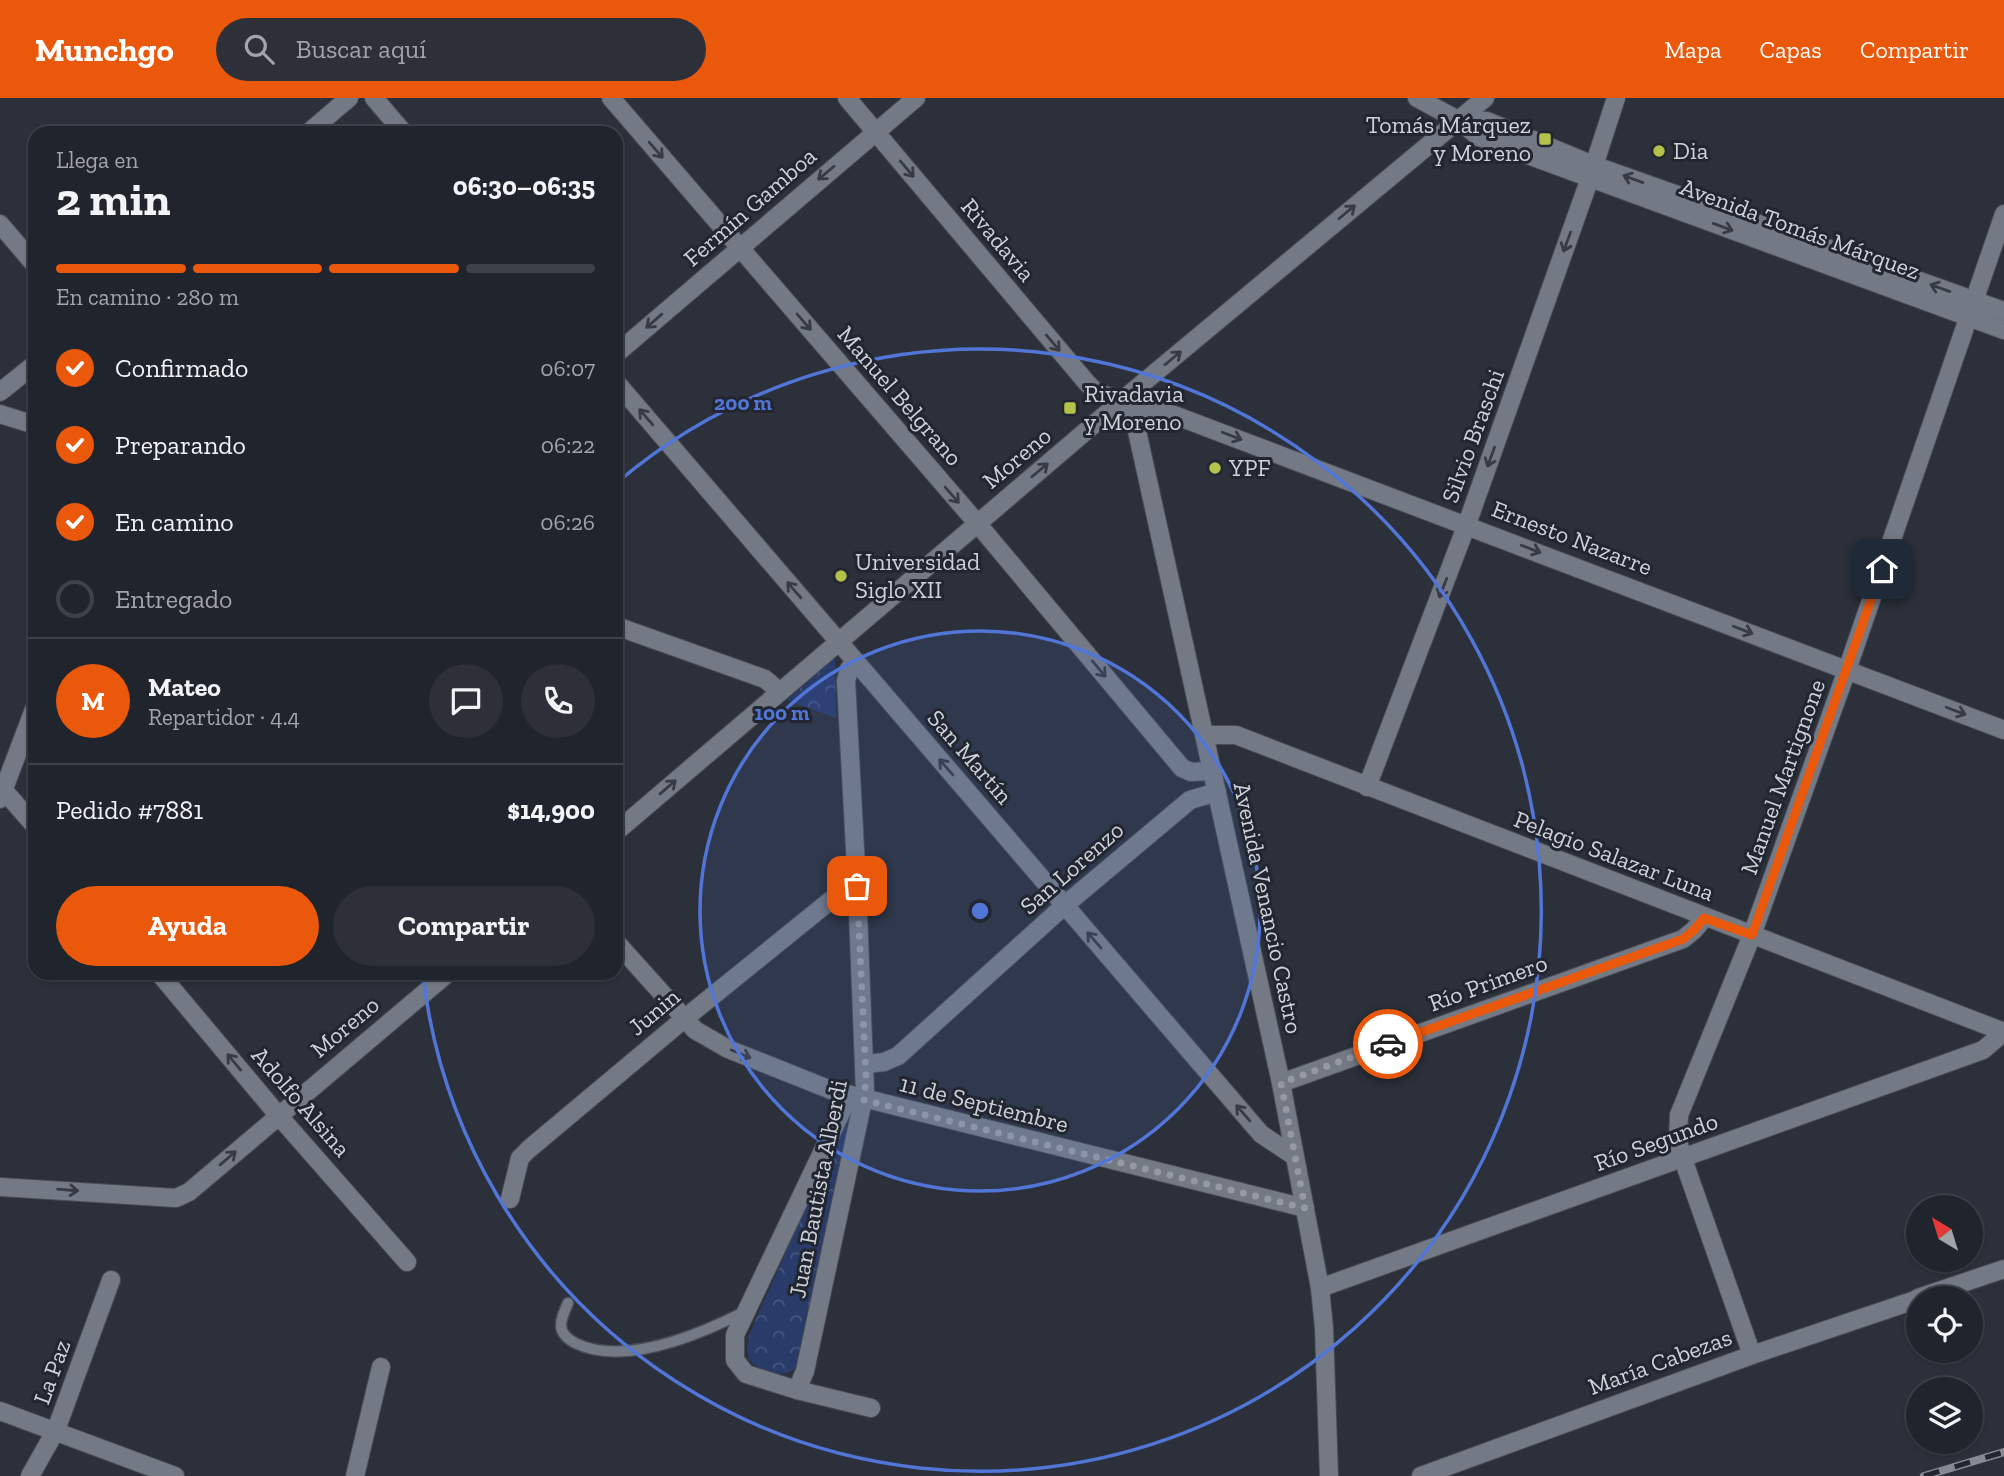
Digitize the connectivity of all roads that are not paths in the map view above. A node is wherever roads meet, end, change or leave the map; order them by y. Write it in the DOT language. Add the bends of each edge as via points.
graph roads {
  1 [pos="349,98"];
  2 [pos="374,98"];
  3 [pos="611,98"];
  4 [pos="847,98"];
  5 [pos="916,98"];
  6 [pos="1417,98"];
  7 [pos="1485,98"];
  8 [pos="1616,98"];
  9 [pos="1458,120"];
  10 [pos="316,126"];
  11 [pos="398,126"];
  12 [pos="876,131"];
  13 [pos="1592,171"];
  14 [pos="2004,214"];
  15 [pos="0,224"];
  16 [pos="740,247"];
  17 [pos="28,257"];
  18 [pos="1971,309"];
  19 [pos="2004,311"];
  20 [pos="2004,330"];
  21 [pos="623,348"];
  22 [pos="28,370"];
  23 [pos="623,390"];
  24 [pos="0,392"];
  25 [pos="1120,402"];
  26 [pos="0,414"];
  27 [pos="28,423"];
  28 [pos="977,523"];
  29 [pos="1467,524"];
  30 [pos="623,628"];
  31 [pos="838,642"];
  32 [pos="856,662"];
  33 [pos="1847,670"];
  34 [pos="779,691"];
  35 [pos="28,724"];
  36 [pos="2004,730"];
  37 [pos="1205,735"];
  38 [pos="1213,771"];
  39 [pos="1367,787"];
  40 [pos="1,792"];
  41 [pos="1217,792"];
  42 [pos="28,819"];
  43 [pos="623,826"];
  44 [pos="857,886"];
  45 [pos="1065,905"];
  46 [pos="1704,918"];
  47 [pos="1752,935"];
  48 [pos="623,950"];
  49 [pos="165,980"];
  50 [pos="440,980"];
  51 [pos="684,1019"];
  52 [pos="2004,1032"];
  53 [pos="866,1064"];
  54 [pos="1281,1083"];
  55 [pos="856,1098"];
  56 [pos="278,1115"];
  57 [pos="1294,1156"];
  58 [pos="1683,1159"];
  59 [pos="0,1187"];
  60 [pos="510,1199"];
  61 [pos="1305,1208"];
  62 [pos="407,1262"];
  63 [pos="2004,1269"];
  64 [pos="111,1280"];
  65 [pos="1954,1286"];
  66 [pos="1320,1288"];
  67 [pos="1906,1302"];
  68 [pos="568,1303"];
  69 [pos="748,1310"];
  70 [pos="1752,1354"];
  71 [pos="381,1367"];
  72 [pos="797,1390"];
  73 [pos="871,1409"];
  74 [pos="0,1411"];
  75 [pos="56,1430"];
  76 [pos="30,1476"];
  77 [pos="175,1476"];
  78 [pos="355,1476"];
  79 [pos="1329,1476"];
  80 [pos="1421,1476"];
  1 -- 10 [label="street"];
  2 -- 11 [label="street"];
  3 -- 16 [label="street, Manuel Belgrano, one-way"];
  4 -- 12 [label="street, Rivadavia"];
  5 -- 12 [label="street, Fermín Gamboa"];
  6 -- 9 [label="street, Avenida Tomás Márquez"];
  7 -- 9 [label="street, Moreno"];
  8 -- 13 [label="street, Silvio Braschi"];
  9 -- 13 [label="street, Avenida Tomás Márquez" via="1479,137"];
  25 -- 9 [label="street, Moreno, one-way"];
  12 -- 16 [label="street, Fermín Gamboa, one-way"];
  12 -- 25 [label="street, Rivadavia, one-way" via="1087,383"];
  13 -- 18 [label="street, Avenida Tomás Márquez"];
  13 -- 29 [label="street, Silvio Braschi, one-way"];
  14 -- 18 [label="street, Manuel Martignone"];
  15 -- 17 [label="street"];
  16 -- 21 [label="street, Fermín Gamboa, one-way"];
  16 -- 28 [label="street, Manuel Belgrano, one-way"];
  18 -- 19 [label="street, Avenida Tomás Márquez"];
  18 -- 20 [label="street, Avenida Tomás Márquez"];
  18 -- 33 [label="street, Manuel Martignone"];
  22 -- 24 [label="street"];
  31 -- 23 [label="street, San Martín, one-way"];
  28 -- 25 [label="street, Moreno, one-way"];
  25 -- 29 [label="street, Ernesto Nazarre, one-way" via="1174,415"];
  25 -- 37 [label="street, Avenida Venancio Castro" via="1138,432"];
  26 -- 27 [label="street"];
  28 -- 31 [label="street, Moreno"];
  28 -- 38 [label="street, Manuel Belgrano, one-way" via="1182,768"];
  29 -- 33 [label="street, Ernesto Nazarre, one-way"];
  29 -- 39 [label="street, Silvio Braschi, one-way"];
  30 -- 34 [label="street" via="765,679"];
  31 -- 32 [label="street, San Martín"];
  31 -- 34 [label="street, Moreno"];
  32 -- 44 [label="street, Juan Bautista Alberdi" via="846,681"];
  45 -- 32 [label="street, San Martín, one-way"];
  33 -- 36 [label="street, Ernesto Nazarre, one-way"];
  33 -- 47 [label="street, Manuel Martignone"];
  43 -- 34 [label="street, Moreno, one-way"];
  35 -- 40 [label="street"];
  37 -- 38 [label="street, Avenida Venancio Castro"];
  37 -- 39 [label="street, Pelagio Salazar Luna" via="1236,736"];
  38 -- 41 [label="street, Avenida Venancio Castro"];
  39 -- 46 [label="street, Pelagio Salazar Luna"];
  40 -- 42 [label="street"];
  41 -- 45 [label="street, San Lorenzo" via="1190,800"];
  41 -- 54 [label="street, Avenida Venancio Castro"];
  44 -- 51 [label="street, Junin" via="836,896"];
  44 -- 53 [label="street, Juan Bautista Alberdi"];
  45 -- 53 [label="street, San Lorenzo" via="898,1056"];
  57 -- 45 [label="street, San Martín, one-way" via="1261,1134"];
  46 -- 47 [label="street, Pelagio Salazar Luna"];
  46 -- 54 [label="street, Río Primero" via="1683,939"];
  47 -- 52 [label="street, Pelagio Salazar Luna"];
  47 -- 58 [label="street, Manuel Martignone" via="1679,1115"];
  48 -- 51 [label="street, 11 de Septiembre"];
  56 -- 49 [label="street, Adolfo Alsina, one-way"];
  50 -- 56 [label="street, Moreno"];
  51 -- 55 [label="street, 11 de Septiembre, one-way" via="728,1049"];
  51 -- 60 [label="street, Junin" via="520,1158"];
  52 -- 58 [label="street, Río Segundo" via="1983,1050"];
  53 -- 55 [label="street, Juan Bautista Alberdi"];
  54 -- 57 [label="street, Avenida Venancio Castro"];
  55 -- 61 [label="street, 11 de Septiembre"];
  55 -- 69 [label="street, Juan Bautista Alberdi"];
  55 -- 72 [label="street, Juan Bautista Alberdi" via="805,1371"];
  59 -- 56 [label="street, Moreno, one-way" via="176,1198 190,1192"];
  56 -- 62 [label="street, Adolfo Alsina"];
  57 -- 61 [label="street, Avenida Venancio Castro"];
  58 -- 66 [label="street, Río Segundo"];
  58 -- 70 [label="street, Manuel Martignone"];
  61 -- 66 [label="street, Avenida Venancio Castro"];
  63 -- 65 [label="street, María Cabezas"];
  64 -- 75 [label="street, La Paz"];
  66 -- 79 [label="street, Avenida Venancio Castro"];
  67 -- 70 [label="street, María Cabezas"];
  68 -- 69 [label="lane" via="559,1322 564,1336 583,1346 629,1352 679,1339"];
  69 -- 72 [label="street, Juan Bautista Alberdi" via="735,1335 735,1360 746,1374"];
  70 -- 80 [label="street, María Cabezas"];
  71 -- 78 [label="street"];
  72 -- 73 [label="street"];
  74 -- 75 [label="street"];
  75 -- 76 [label="street, La Paz"];
  75 -- 77 [label="street"];
}
